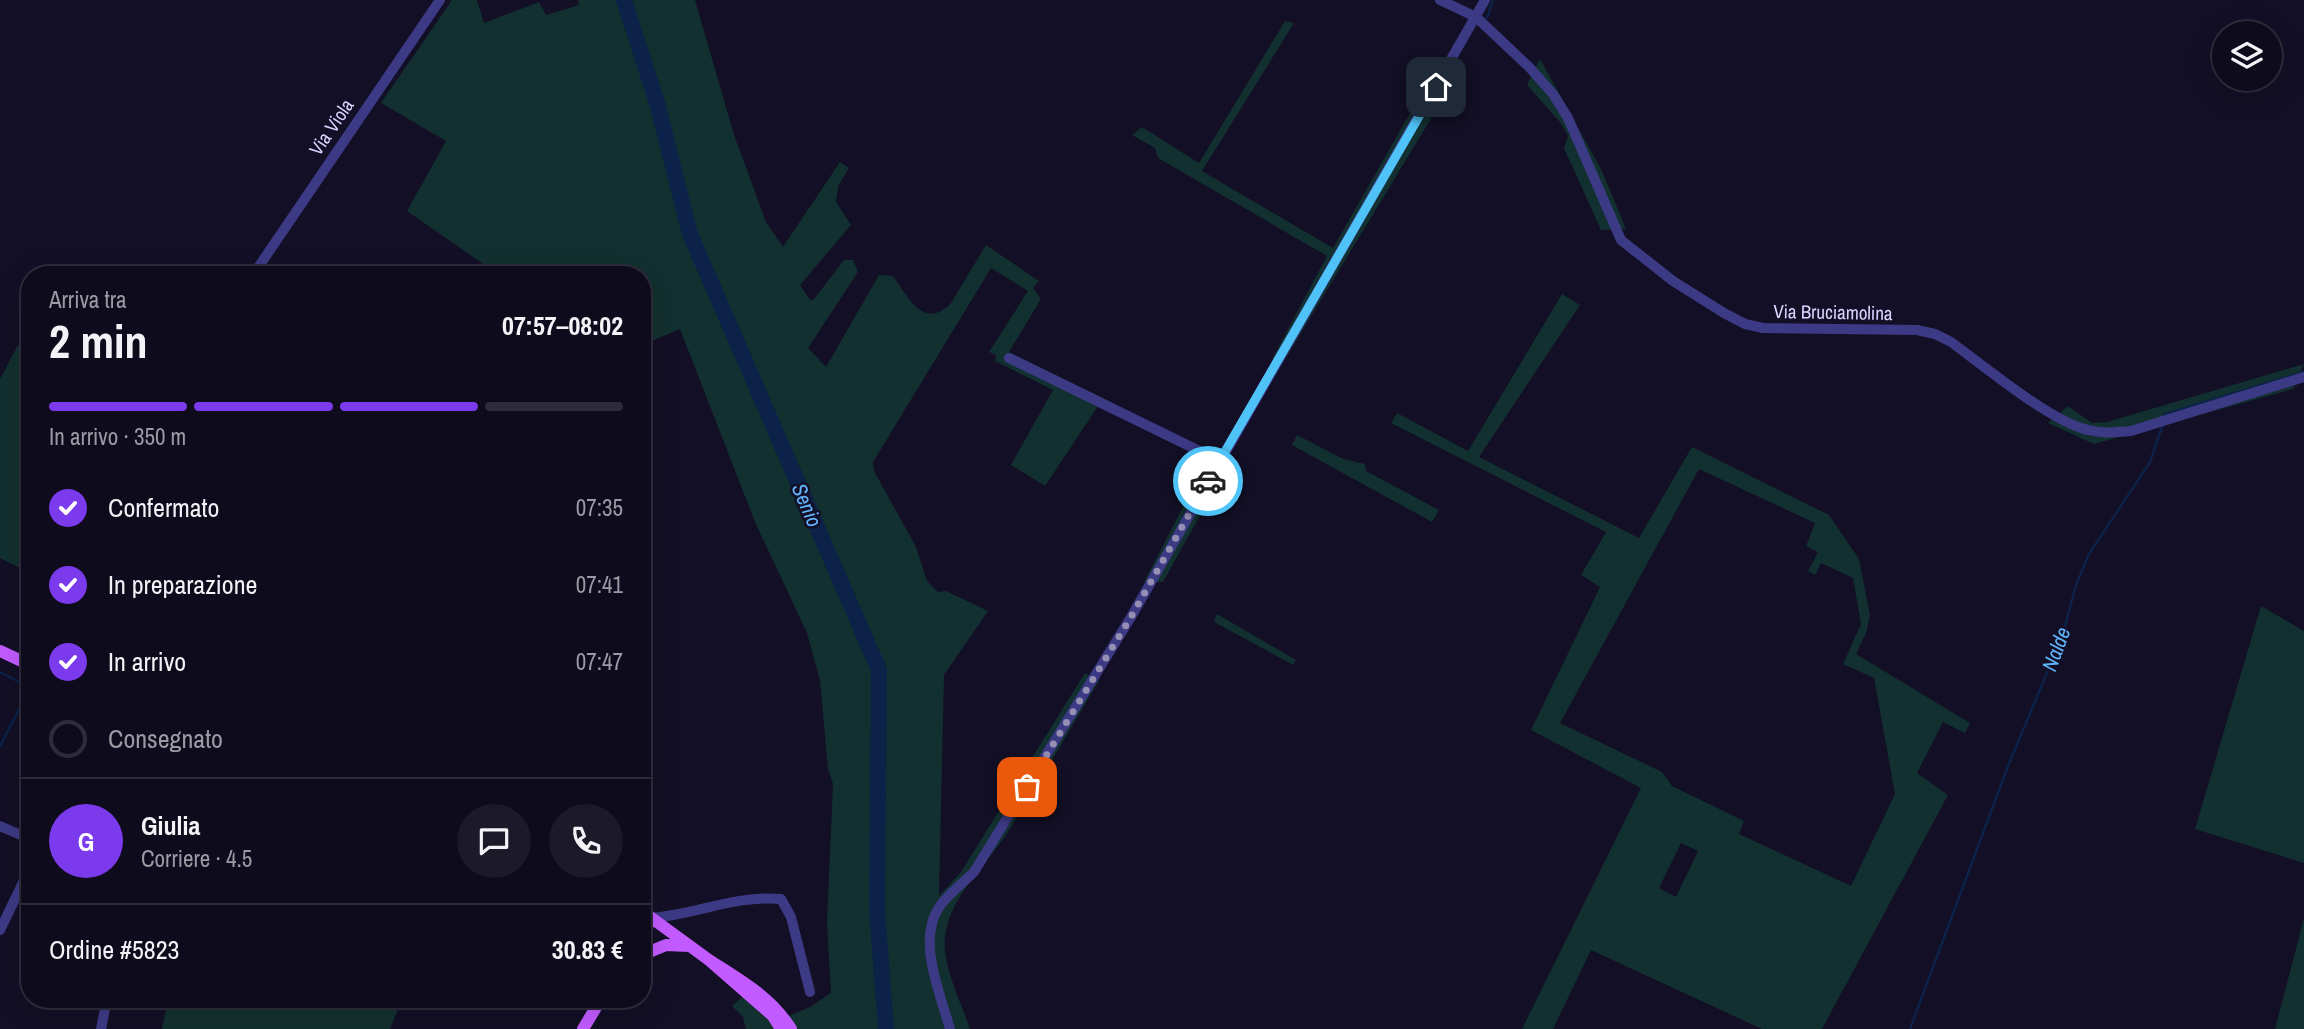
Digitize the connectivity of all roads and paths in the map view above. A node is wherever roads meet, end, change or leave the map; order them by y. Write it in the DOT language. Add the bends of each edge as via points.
graph roads {
  1 [pos="440,0"];
  2 [pos="1440,0"];
  3 [pos="1485,0"];
  4 [pos="1476,17"];
  5 [pos="259,266"];
  6 [pos="1009,358"];
  7 [pos="2304,377"];
  8 [pos="1220,461"];
  9 [pos="0,651"];
  10 [pos="21,661"];
  11 [pos="0,826"];
  12 [pos="21,835"];
  13 [pos="21,887"];
  14 [pos="651,914"];
  15 [pos="651,918"];
  16 [pos="0,930"];
  17 [pos="689,946"];
  18 [pos="651,951"];
  19 [pos="709,960"];
  20 [pos="810,992"];
  21 [pos="105,1008"];
  22 [pos="596,1008"];
  23 [pos="101,1029"];
  24 [pos="583,1029"];
  25 [pos="781,1029"];
  26 [pos="791,1029"];
  27 [pos="950,1029"];
  1 -- 5 [label="street, Via Viola"];
  2 -- 4 [label="street, Via Bruciamolina"];
  3 -- 4 [label="street"];
  4 -- 7 [label="street, Via Bruciamolina" via="1553,94 1621,240 1673,281 1745,324 1934,334 2049,411 2085,430 2105,433 2131,431"];
  4 -- 8 [label="street"];
  6 -- 8 [label="street"];
  8 -- 27 [label="street" via="974,872 932,920 930,951"];
  9 -- 10 [label="main road"];
  11 -- 12 [label="street"];
  13 -- 16 [label="street"];
  14 -- 20 [label="street" via="674,916 751,897 781,899 791,917"];
  15 -- 17 [label="main road"];
  17 -- 18 [label="main road" via="666,945"];
  17 -- 19 [label="main road"];
  19 -- 25 [label="main road"];
  19 -- 26 [label="main road" via="754,989"];
  21 -- 23 [label="street"];
  22 -- 24 [label="main road"];
}
